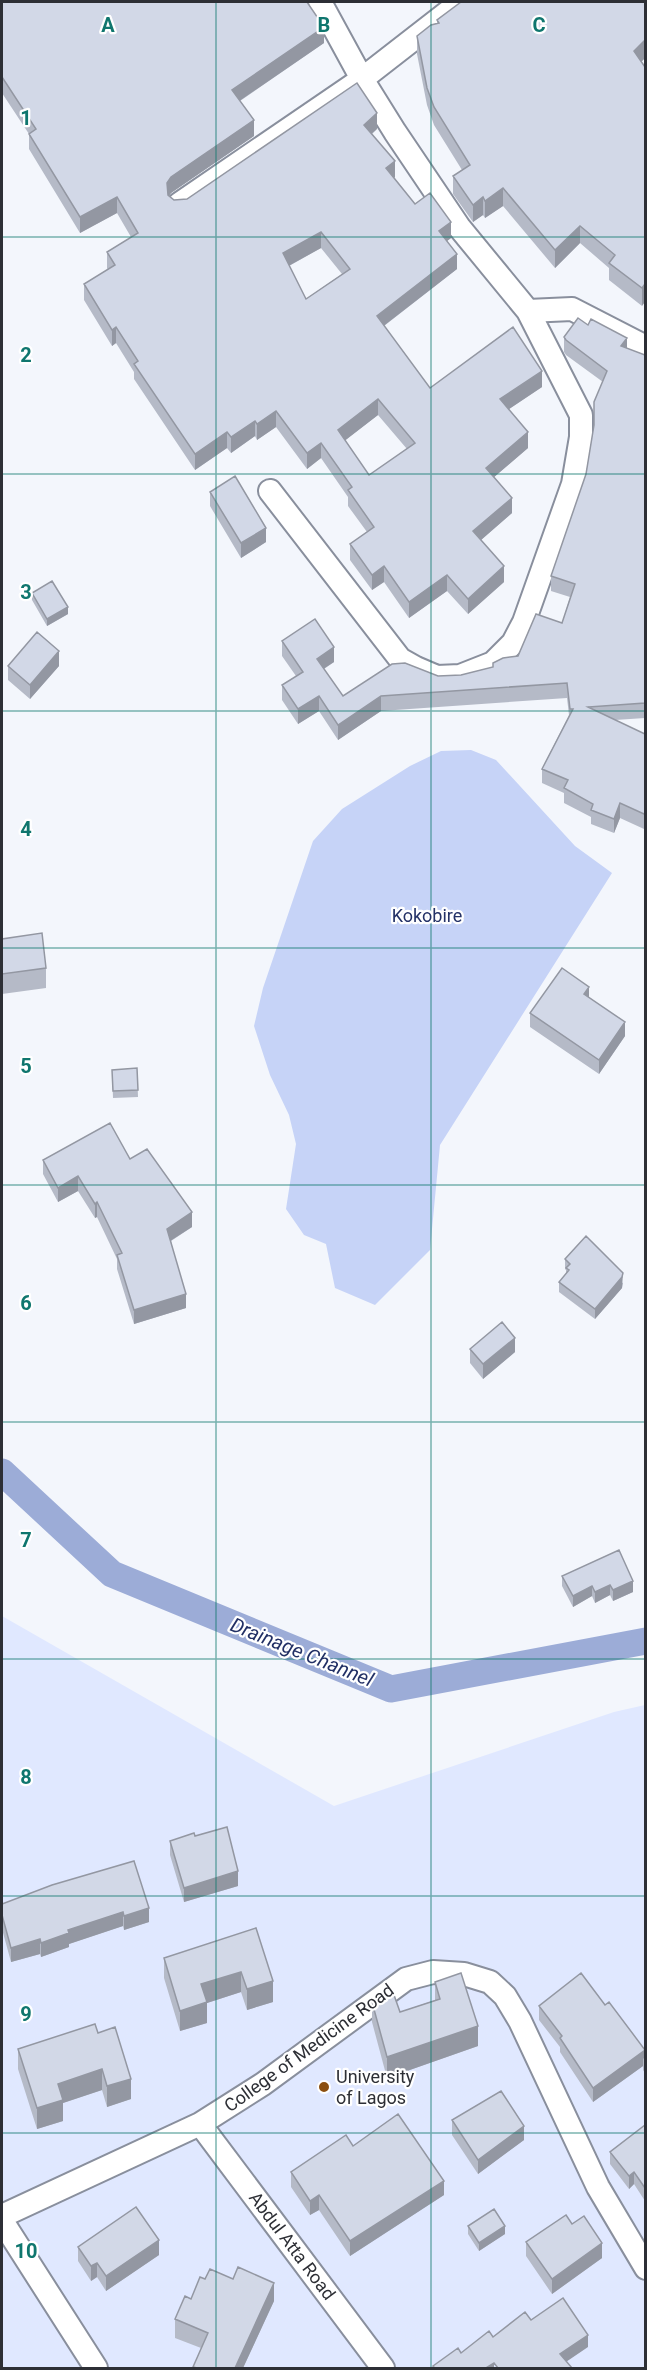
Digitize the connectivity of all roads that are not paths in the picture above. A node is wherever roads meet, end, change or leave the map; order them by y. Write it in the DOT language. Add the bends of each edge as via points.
graph roads {
  1 [pos="320,2"];
  2 [pos="461,2"];
  3 [pos="362,79"];
  4 [pos="179,204"];
  5 [pos="528,311"];
  6 [pos="645,347"];
  7 [pos="270,491"];
  8 [pos="200,2124"];
  9 [pos="2,2218"];
  10 [pos="645,2268"];
  11 [pos="96,2368"];
  12 [pos="383,2368"];
  1 -- 3 [label="street"];
  2 -- 3 [label="street"];
  3 -- 4 [label="street"];
  3 -- 5 [label="street" via="459,227"];
  5 -- 6 [label="street" via="572,309"];
  5 -- 7 [label="street" via="581,415 581,437 573,484 524,622 513,643 493,663 460,676 437,677 400,659"];
  8 -- 9 [label="street, College of Medicine Road"];
  8 -- 10 [label="street, College of Medicine Road" via="263,2084 406,1979 433,1972 464,1974 490,1982 505,1995 520,2021 598,2187"];
  8 -- 12 [label="street, Abdul Atta Road"];
  9 -- 11 [label="street"];
}
